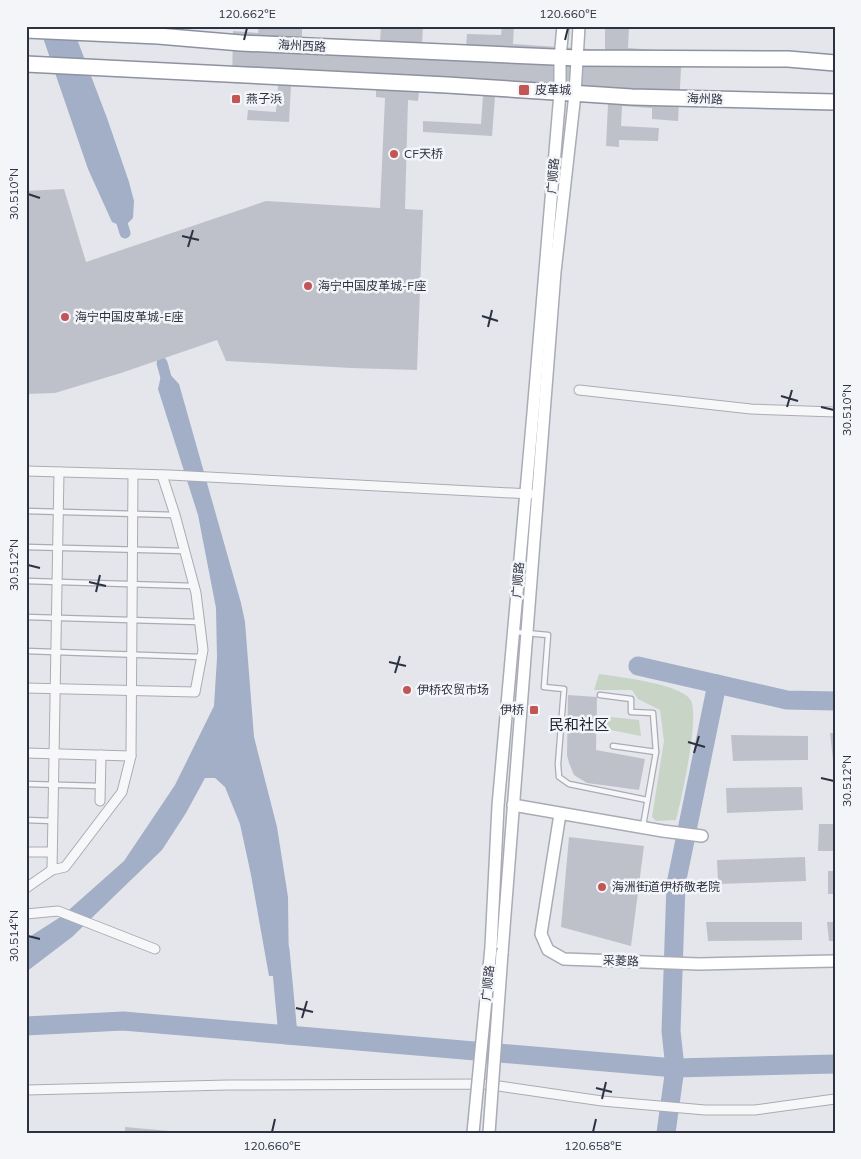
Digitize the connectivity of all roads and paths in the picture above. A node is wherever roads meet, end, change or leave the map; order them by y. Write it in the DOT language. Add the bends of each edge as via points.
graph roads {
  1 [pos="563,26"];
  2 [pos="579,26"];
  3 [pos="31,30"];
  4 [pos="560,58"];
  5 [pos="577,58"];
  6 [pos="835,63"];
  7 [pos="26,64"];
  8 [pos="567,93"];
  9 [pos="835,102"];
  10 [pos="579,390"];
  11 [pos="835,412"];
  12 [pos="26,470"];
  13 [pos="59,472"];
  14 [pos="133,474"];
  15 [pos="166,475"];
  16 [pos="532,494"];
  17 [pos="26,511"];
  18 [pos="58,512"];
  19 [pos="133,514"];
  20 [pos="175,515"];
  21 [pos="26,547"];
  22 [pos="58,548"];
  23 [pos="133,550"];
  24 [pos="185,551"];
  25 [pos="26,581"];
  26 [pos="57,582"];
  27 [pos="132,584"];
  28 [pos="194,586"];
  29 [pos="26,617"];
  30 [pos="56,618"];
  31 [pos="132,620"];
  32 [pos="199,622"];
  33 [pos="514,632"];
  34 [pos="527,633"];
  35 [pos="26,651"];
  36 [pos="56,652"];
  37 [pos="132,654"];
  38 [pos="201,657"];
  39 [pos="26,688"];
  40 [pos="55,689"];
  41 [pos="132,691"];
  42 [pos="600,695"];
  43 [pos="613,746"];
  44 [pos="656,752"];
  45 [pos="26,753"];
  46 [pos="54,754"];
  47 [pos="101,756"];
  48 [pos="131,756"];
  49 [pos="26,784"];
  50 [pos="54,785"];
  51 [pos="100,786"];
  52 [pos="647,800"];
  53 [pos="100,801"];
  54 [pos="513,805"];
  55 [pos="560,814"];
  56 [pos="26,820"];
  57 [pos="53,821"];
  58 [pos="642,828"];
  59 [pos="702,836"];
  60 [pos="26,852"];
  61 [pos="52,852"];
  62 [pos="52,870"];
  63 [pos="26,888"];
  64 [pos="26,914"];
  65 [pos="155,949"];
  66 [pos="497,950"];
  67 [pos="835,961"];
  68 [pos="26,1090"];
  69 [pos="835,1099"];
  70 [pos="473,1133"];
  71 [pos="489,1133"];
  1 -- 4 [label="main road, 广顺路"];
  2 -- 5 [label="main road, 广顺路"];
  3 -- 4 [label="highway, 海州西路"];
  4 -- 5 [label="highway, 海州西路"];
  4 -- 8 [label="main road, 广顺路"];
  5 -- 6 [label="highway" via="788,59"];
  5 -- 8 [label="main road, 广顺路"];
  7 -- 8 [label="highway"];
  8 -- 9 [label="highway, 海州路"];
  8 -- 16 [label="main road, 广顺路" via="555,272"];
  10 -- 11 [label="street" via="751,409"];
  12 -- 13 [label="street"];
  13 -- 14 [label="street"];
  13 -- 18 [label="street"];
  14 -- 15 [label="street"];
  14 -- 19 [label="street"];
  15 -- 16 [label="street"];
  15 -- 20 [label="street"];
  16 -- 33 [label="main road, 广顺路"];
  16 -- 34 [label="main road, 广顺路"];
  17 -- 18 [label="lane"];
  18 -- 19 [label="lane"];
  18 -- 22 [label="street"];
  19 -- 20 [label="lane"];
  19 -- 23 [label="street"];
  20 -- 24 [label="street"];
  21 -- 22 [label="lane"];
  22 -- 23 [label="lane"];
  22 -- 26 [label="street"];
  23 -- 24 [label="lane"];
  23 -- 27 [label="street"];
  24 -- 28 [label="street"];
  25 -- 26 [label="lane"];
  26 -- 27 [label="lane"];
  26 -- 30 [label="street"];
  27 -- 28 [label="lane"];
  27 -- 31 [label="street"];
  28 -- 32 [label="street"];
  29 -- 30 [label="lane"];
  30 -- 31 [label="lane"];
  30 -- 36 [label="street"];
  31 -- 32 [label="lane"];
  31 -- 37 [label="street"];
  32 -- 38 [label="street"];
  33 -- 34 [label="lane"];
  33 -- 66 [label="main road, 广顺路" via="498,806"];
  34 -- 52 [label="lane" via="548,635 544,687 564,689 559,777 569,784"];
  34 -- 54 [label="main road, 广顺路"];
  35 -- 36 [label="lane"];
  36 -- 37 [label="lane"];
  36 -- 40 [label="street"];
  37 -- 38 [label="lane"];
  37 -- 41 [label="street"];
  38 -- 41 [label="street" via="195,692"];
  39 -- 40 [label="street"];
  40 -- 41 [label="street"];
  40 -- 46 [label="street"];
  41 -- 48 [label="street"];
  42 -- 44 [label="lane" via="631,699 631,712 653,714"];
  43 -- 44 [label="lane"];
  44 -- 52 [label="lane"];
  45 -- 46 [label="street"];
  46 -- 47 [label="street"];
  46 -- 50 [label="street"];
  47 -- 48 [label="street"];
  47 -- 51 [label="street"];
  48 -- 62 [label="street" via="122,792 65,868"];
  49 -- 50 [label="lane"];
  50 -- 51 [label="lane"];
  50 -- 57 [label="street"];
  51 -- 53 [label="street"];
  52 -- 58 [label="lane"];
  54 -- 55 [label="main road"];
  54 -- 66 [label="main road, 广顺路"];
  55 -- 58 [label="main road"];
  55 -- 67 [label="main road, 采菱路" via="541,934 548,950 564,959 699,964"];
  56 -- 57 [label="lane"];
  57 -- 61 [label="street"];
  58 -- 59 [label="main road"];
  60 -- 61 [label="street"];
  61 -- 62 [label="street"];
  62 -- 63 [label="street"];
  64 -- 65 [label="street" via="58,911"];
  66 -- 70 [label="main road, 广顺路, bridge"];
  66 -- 71 [label="main road, bridge"];
  68 -- 69 [label="street" via="485,1084 705,1110 755,1110"];
}
